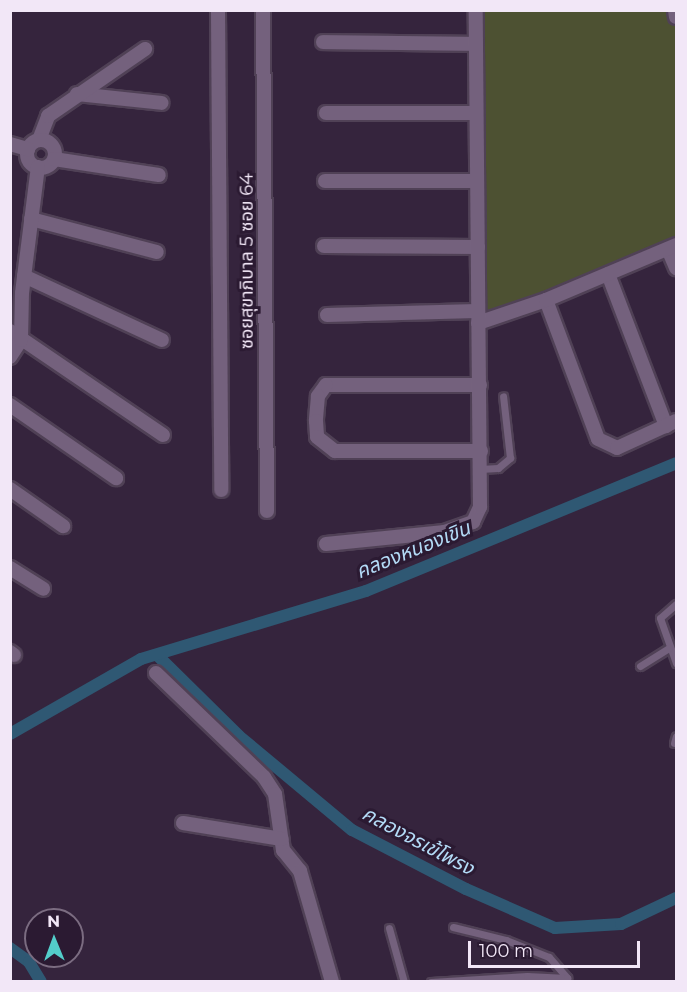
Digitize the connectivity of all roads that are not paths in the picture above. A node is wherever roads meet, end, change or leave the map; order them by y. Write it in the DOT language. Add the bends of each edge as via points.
graph roads {
  1 [pos="218,10"];
  2 [pos="263,10"];
  3 [pos="477,10"];
  4 [pos="675,10"];
  5 [pos="676,17"];
  6 [pos="323,42"];
  7 [pos="476,44"];
  8 [pos="145,49"];
  9 [pos="77,94"];
  10 [pos="162,103"];
  11 [pos="326,113"];
  12 [pos="477,113"];
  13 [pos="10,144"];
  14 [pos="34,144"];
  15 [pos="54,159"];
  16 [pos="38,167"];
  17 [pos="159,175"];
  18 [pos="325,181"];
  19 [pos="477,181"];
  20 [pos="31,219"];
  21 [pos="324,246"];
  22 [pos="478,247"];
  23 [pos="672,247"];
  24 [pos="158,252"];
  25 [pos="676,268"];
  26 [pos="608,274"];
  27 [pos="24,276"];
  28 [pos="546,300"];
  29 [pos="327,315"];
  30 [pos="477,317"];
  31 [pos="16,336"];
  32 [pos="162,340"];
  33 [pos="10,357"];
  34 [pos="480,385"];
  35 [pos="503,396"];
  36 [pos="10,405"];
  37 [pos="671,423"];
  38 [pos="163,435"];
  39 [pos="480,451"];
  40 [pos="480,469"];
  41 [pos="116,478"];
  42 [pos="10,489"];
  43 [pos="221,490"];
  44 [pos="267,511"];
  45 [pos="63,526"];
  46 [pos="326,544"];
  47 [pos="10,568"];
  48 [pos="43,590"];
  49 [pos="676,604"];
  50 [pos="669,648"];
  51 [pos="676,663"];
  52 [pos="640,666"];
  53 [pos="156,673"];
  54 [pos="183,823"];
  55 [pos="282,839"];
  56 [pos="453,927"];
  57 [pos="389,928"];
  58 [pos="567,980"];
  59 [pos="332,981"];
  60 [pos="404,981"];
  61 [pos="431,981"];
  1 -- 43 [label="street"];
  2 -- 44 [label="street, ซอยสุขาภิบาล 5 ซอย 64"];
  3 -- 7 [label="street"];
  4 -- 5 [label="street"];
  6 -- 7 [label="street"];
  7 -- 12 [label="street"];
  8 -- 9 [label="street"];
  9 -- 10 [label="street"];
  9 -- 14 [label="street" via="48,116"];
  11 -- 12 [label="street"];
  12 -- 19 [label="street"];
  13 -- 14 [label="street"];
  14 -- 15 [label="street" via="52,145"];
  14 -- 16 [label="street" via="30,162"];
  15 -- 16 [label="street" via="48,166"];
  15 -- 17 [label="street"];
  16 -- 20 [label="street"];
  18 -- 19 [label="street"];
  19 -- 22 [label="street"];
  20 -- 24 [label="street"];
  20 -- 27 [label="street"];
  21 -- 22 [label="street"];
  22 -- 30 [label="street"];
  23 -- 25 [label="street"];
  23 -- 26 [label="street"];
  26 -- 28 [label="street"];
  26 -- 37 [label="street"];
  27 -- 31 [label="street"];
  27 -- 32 [label="street"];
  28 -- 30 [label="street"];
  28 -- 37 [label="street" via="598,439 617,448"];
  29 -- 30 [label="street"];
  30 -- 34 [label="street"];
  31 -- 33 [label="street"];
  31 -- 38 [label="street"];
  34 -- 39 [label="street"];
  34 -- 39 [label="street" via="326,385 318,396 316,421 317,437 335,451"];
  35 -- 40 [label="lane" via="510,458 498,468"];
  36 -- 41 [label="street"];
  39 -- 40 [label="street"];
  40 -- 46 [label="street" via="480,507 473,522 444,532"];
  42 -- 45 [label="street"];
  47 -- 48 [label="street"];
  49 -- 50 [label="lane" via="660,618"];
  50 -- 51 [label="lane"];
  50 -- 52 [label="lane"];
  53 -- 55 [label="street" via="264,777 275,794"];
  54 -- 55 [label="street"];
  55 -- 59 [label="street" via="284,850 300,871"];
  56 -- 58 [label="lane" via="506,940 549,957"];
  57 -- 60 [label="lane"];
  58 -- 61 [label="lane"];
}
